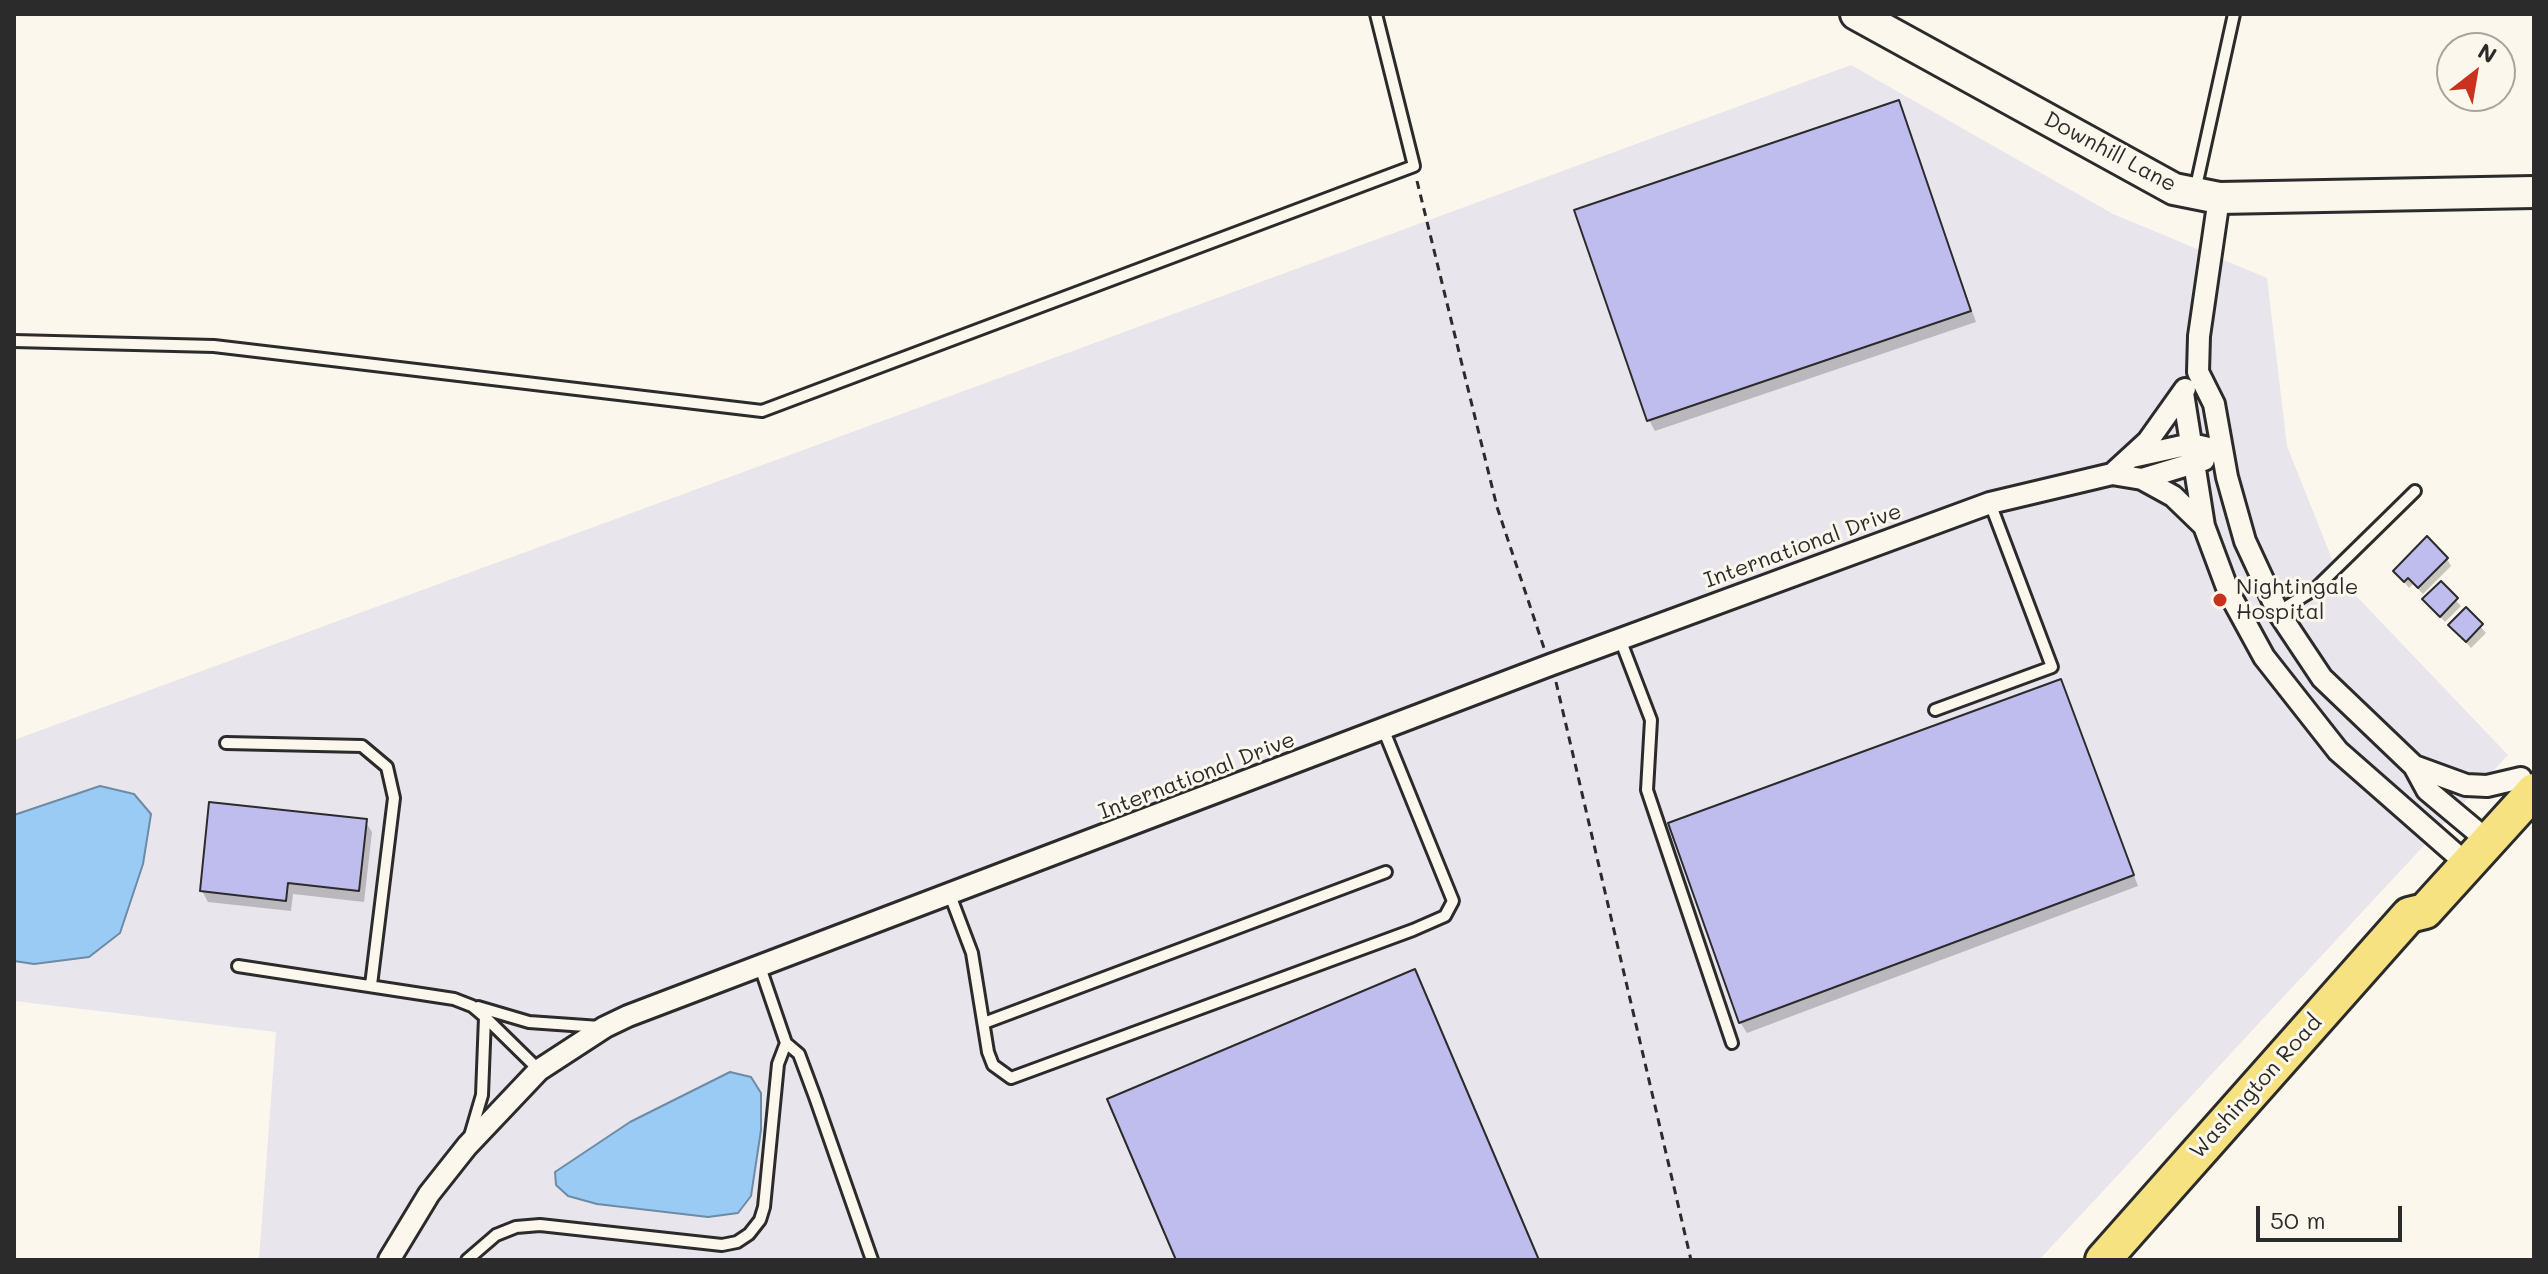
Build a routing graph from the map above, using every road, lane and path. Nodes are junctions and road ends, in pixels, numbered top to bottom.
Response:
1 (1376, 14) edge
2 (1856, 14) edge
3 (2234, 14) edge
4 (1414, 166) junction
5 (2534, 192) edge
6 (2207, 196) junction
7 (14, 341) edge
8 (2198, 372) junction
9 (2183, 393) junction
10 (2191, 444) junction
11 (2222, 451) junction
12 (2132, 457) junction
13 (2194, 466) junction
14 (2112, 474) junction
15 (2142, 479) junction
16 (2415, 491) dead end
17 (1990, 503) junction
18 (2204, 526) junction
19 (2278, 612) junction
20 (1620, 639) junction
21 (1542, 644) dead end
22 (1557, 685) dead end
23 (1935, 710) dead end
24 (1384, 731) junction
25 (226, 743) dead end
26 (2414, 766) junction
27 (2530, 778) edge
28 (2470, 847) junction
29 (1386, 872) dead end
30 (950, 895) junction
31 (759, 964) junction
32 (238, 966) dead end
33 (371, 985) junction
34 (472, 1006) junction
35 (485, 1017) junction
36 (984, 1023) junction
37 (605, 1027) junction
38 (786, 1043) junction
39 (1732, 1043) dead end
40 (539, 1070) junction
41 (467, 1146) junction
42 (389, 1260) edge
43 (467, 1260) edge
44 (872, 1260) edge
45 (1691, 1260) edge
46 (2103, 1260) edge

1 - 4 lane
2 - 6 street, Downhill Lane
3 - 6 lane
4 - 7 lane
4 - 21 path
5 - 6 street, Downhill Lane
6 - 8 street
8 - 9 street, International Drive
8 - 11 street
9 - 10 street, International Drive
9 - 12 street, International Drive
10 - 11 street, International Drive
10 - 12 street, International Drive
10 - 13 street, International Drive
11 - 13 street, International Drive
11 - 19 street
12 - 14 street, International Drive
13 - 15 street, International Drive
13 - 18 street, International Drive
14 - 15 street, International Drive
14 - 17 street, International Drive
15 - 18 street, International Drive
16 - 19 lane
17 - 20 street, International Drive
17 - 23 lane
18 - 28 street, International Drive
19 - 26 street
20 - 24 street, International Drive
20 - 39 lane
22 - 45 path
24 - 30 street, International Drive
24 - 36 lane
25 - 33 lane
26 - 27 street
26 - 28 street
27 - 28 main road, Washington Road
28 - 46 main road, Washington Road
29 - 36 lane
30 - 31 street, International Drive
30 - 36 lane
31 - 37 street, International Drive
31 - 38 lane
32 - 33 lane
33 - 34 lane
34 - 35 lane
34 - 37 lane
35 - 40 lane
35 - 41 lane
37 - 40 street, International Drive
38 - 43 lane
38 - 44 lane
40 - 41 street, International Drive
41 - 42 street, International Drive

